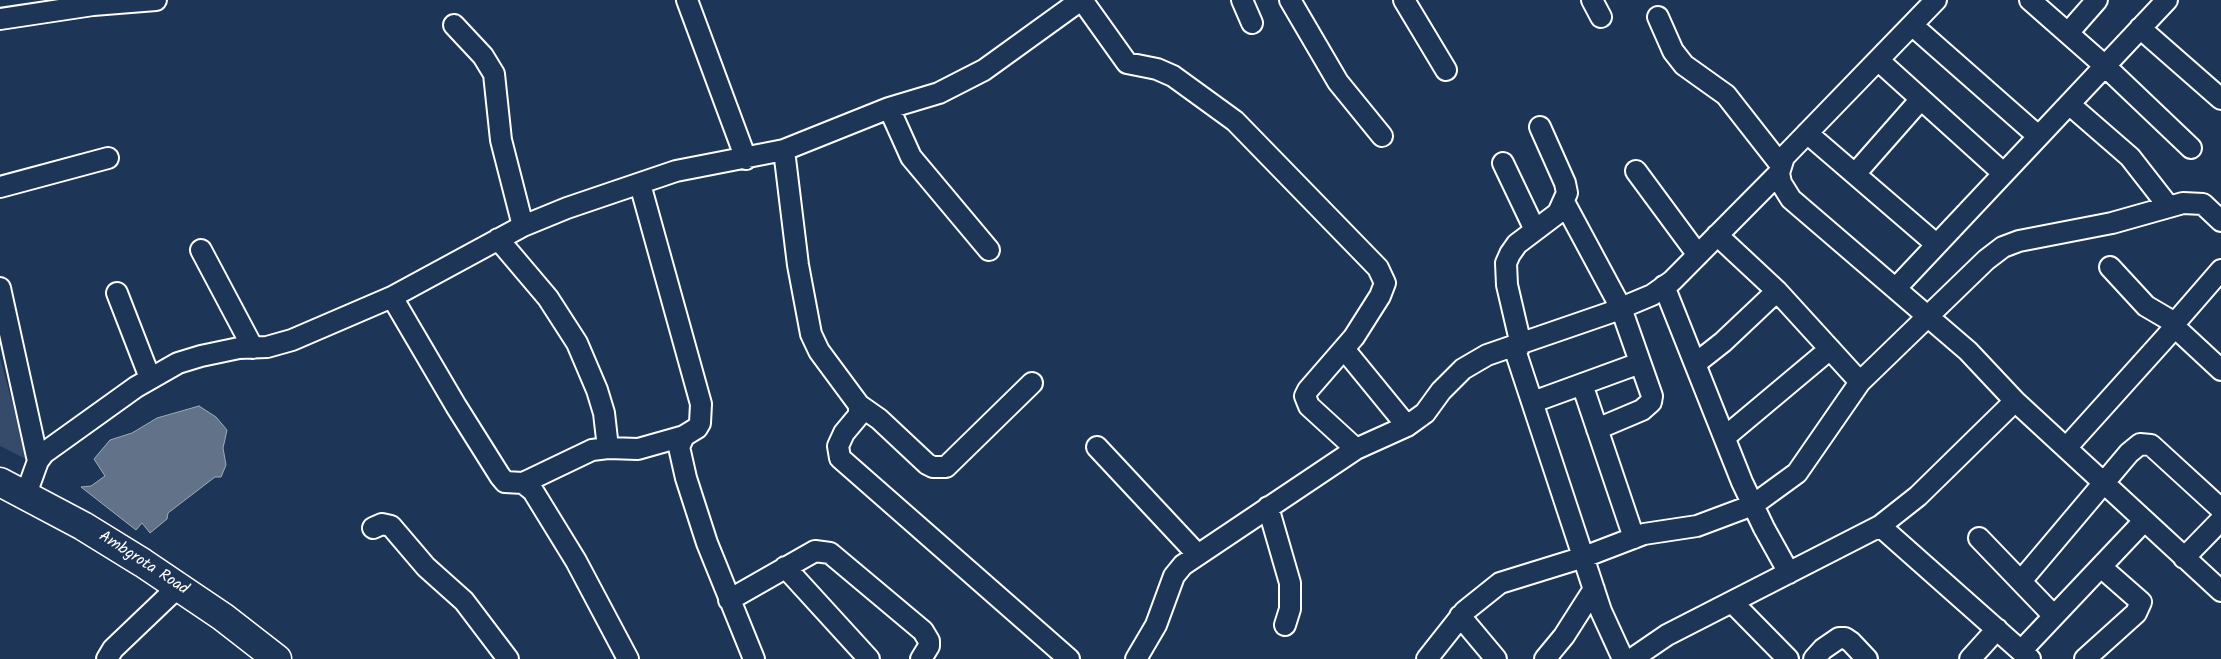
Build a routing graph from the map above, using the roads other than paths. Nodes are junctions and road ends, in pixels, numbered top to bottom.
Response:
1 (156, 0) edge
2 (687, 0) edge
3 (1082, 0) edge
4 (1242, 0) edge
5 (1290, 0) edge
6 (1404, 0) edge
7 (1936, 0) edge
8 (2030, 0) edge
9 (2097, 0) edge
10 (2167, 0) edge
11 (1658, 17) dead end
12 (0, 19) edge
13 (1252, 23) dead end
14 (454, 25) dead end
15 (1912, 25) junction
16 (2140, 28) junction
17 (2068, 33) junction
18 (1878, 60) junction
19 (2105, 66) junction
20 (1446, 70) dead end
21 (1921, 99) junction
22 (2221, 99) edge
23 (2069, 104) junction
24 (889, 108) junction
25 (1540, 127) dead end
26 (1807, 133) junction
27 (1382, 136) dead end
28 (2038, 136) junction
29 (2191, 148) dead end
30 (784, 150) junction
31 (108, 158) dead end
32 (746, 159) junction
33 (1503, 163) dead end
34 (1779, 169) junction
35 (1636, 171) dead end
36 (2003, 173) junction
37 (1855, 174) junction
38 (640, 184) junction
39 (0, 187) edge
40 (1564, 202) junction
41 (2169, 206) junction
42 (2221, 222) edge
43 (523, 226) junction
44 (1535, 230) junction
45 (1717, 235) junction
46 (498, 239) junction
47 (1936, 244) junction
48 (201, 250) dead end
49 (989, 250) dead end
50 (1698, 255) junction
51 (2110, 267) dead end
52 (2221, 270) edge
53 (1664, 286) junction
54 (0, 288) edge
55 (1896, 288) junction
56 (1777, 291) junction
57 (117, 293) dead end
58 (392, 297) junction
59 (1620, 308) junction
60 (1930, 317) junction
61 (2175, 325) junction
62 (1518, 346) junction
63 (253, 348) junction
64 (1344, 349) junction
65 (1830, 349) junction
66 (1640, 363) junction
67 (1695, 364) junction
68 (2221, 370) edge
69 (150, 378) junction
70 (1860, 382) junction
71 (1032, 383) dead end
72 (1582, 384) junction
73 (2016, 401) junction
74 (1533, 402) junction
75 (859, 405) junction
76 (1407, 426) junction
77 (1597, 429) junction
78 (684, 436) junction
79 (1725, 437) junction
80 (1097, 447) dead end
81 (608, 448) junction
82 (2066, 448) junction
83 (1356, 449) junction
84 (38, 461) junction
85 (0, 482) edge
86 (523, 483) junction
87 (2104, 484) junction
88 (26, 494) junction
89 (1753, 505) junction
90 (1268, 507) junction
91 (2221, 509) edge
92 (2221, 520) edge
93 (2144, 521) junction
94 (1880, 526) junction
95 (373, 528) dead end
96 (1634, 538) junction
97 (1979, 538) dead end
98 (1198, 555) junction
99 (1584, 557) junction
100 (2184, 558) junction
101 (2101, 566) junction
102 (786, 567) junction
103 (1790, 573) junction
104 (2021, 581) junction
105 (178, 586) junction
106 (1594, 589) junction
107 (2221, 591) edge
108 (729, 600) junction
109 (1732, 602) junction
110 (1460, 616) junction
111 (2054, 616) junction
112 (1285, 625) dead end
113 (1997, 630) junction
114 (2025, 655) edge
115 (107, 659) edge
116 (277, 659) edge
117 (508, 659) edge
118 (628, 659) edge
119 (754, 659) edge
120 (869, 659) edge
121 (921, 659) edge
122 (1069, 659) edge
123 (1136, 659) edge
124 (1427, 659) edge
125 (1496, 659) edge
126 (1545, 659) edge
127 (1623, 659) edge
128 (1632, 659) edge
129 (1788, 659) edge
130 (1814, 659) edge
131 (1867, 659) edge
132 (1970, 659) edge
133 (2085, 659) edge

1 - 12 street
2 - 32 street
3 - 24 street
3 - 64 street
4 - 13 street
5 - 27 street
6 - 20 street
7 - 15 street
8 - 17 street
9 - 17 street
10 - 16 street
11 - 34 street
14 - 43 street
15 - 18 street
15 - 28 street
16 - 19 street
16 - 22 street
17 - 19 street
18 - 21 street
18 - 26 street
19 - 23 street
19 - 29 street
21 - 36 street
21 - 37 street
23 - 28 street
23 - 41 street
24 - 30 street
24 - 49 street
25 - 40 street
26 - 34 street
26 - 37 street
28 - 36 street
30 - 32 street
30 - 75 street
31 - 39 street
32 - 38 street
33 - 44 street
34 - 45 street
34 - 55 street
35 - 50 street
36 - 47 street
37 - 47 street
38 - 43 street
38 - 78 street
40 - 44 street
40 - 59 street
41 - 42 street
41 - 60 street
43 - 46 street
44 - 62 street
45 - 50 street
45 - 56 street
46 - 58 street
46 - 81 street
47 - 55 street
48 - 63 street
50 - 53 street
51 - 61 street
52 - 61 street
53 - 59 street
53 - 67 street
54 - 84 street
55 - 60 street
56 - 65 street
56 - 67 street
57 - 69 street
58 - 63 street
58 - 86 street
59 - 62 street
59 - 66 street
60 - 70 street
60 - 73 street
61 - 68 street
61 - 82 street
62 - 74 street
62 - 76 street
63 - 69 street
64 - 76 street
64 - 83 street
65 - 70 street
65 - 79 street
66 - 72 street
66 - 77 street
67 - 79 street
69 - 84 street
70 - 89 street
71 - 75 street
72 - 74 street
72 - 77 street
73 - 82 street
73 - 94 street
74 - 99 street
75 - 122 street
76 - 83 street
77 - 96 street
78 - 81 street
78 - 108 street
79 - 89 street
80 - 98 street
81 - 86 street
82 - 87 street
83 - 90 street
84 - 88 street
85 - 88 main road, Ambgrota Road
86 - 118 street
87 - 91 street
87 - 93 street
87 - 104 street
88 - 105 main road, Ambgrota Road
89 - 96 street
89 - 103 street
90 - 98 street
90 - 112 street
92 - 100 street
93 - 100 street
93 - 101 street
94 - 103 street
94 - 113 street
95 - 117 street
96 - 99 street
97 - 104 street
98 - 123 street
99 - 106 street
99 - 110 street
100 - 107 street
101 - 111 street
101 - 133 street
102 - 108 street
102 - 120 street
102 - 121 street
103 - 109 street
104 - 111 street
105 - 115 street
105 - 116 main road, Ambgrota Road
106 - 126 street
106 - 127 street
108 - 119 street
109 - 128 street
109 - 129 street
110 - 124 street
110 - 125 street
111 - 114 street
113 - 114 street
113 - 132 street
130 - 131 street

